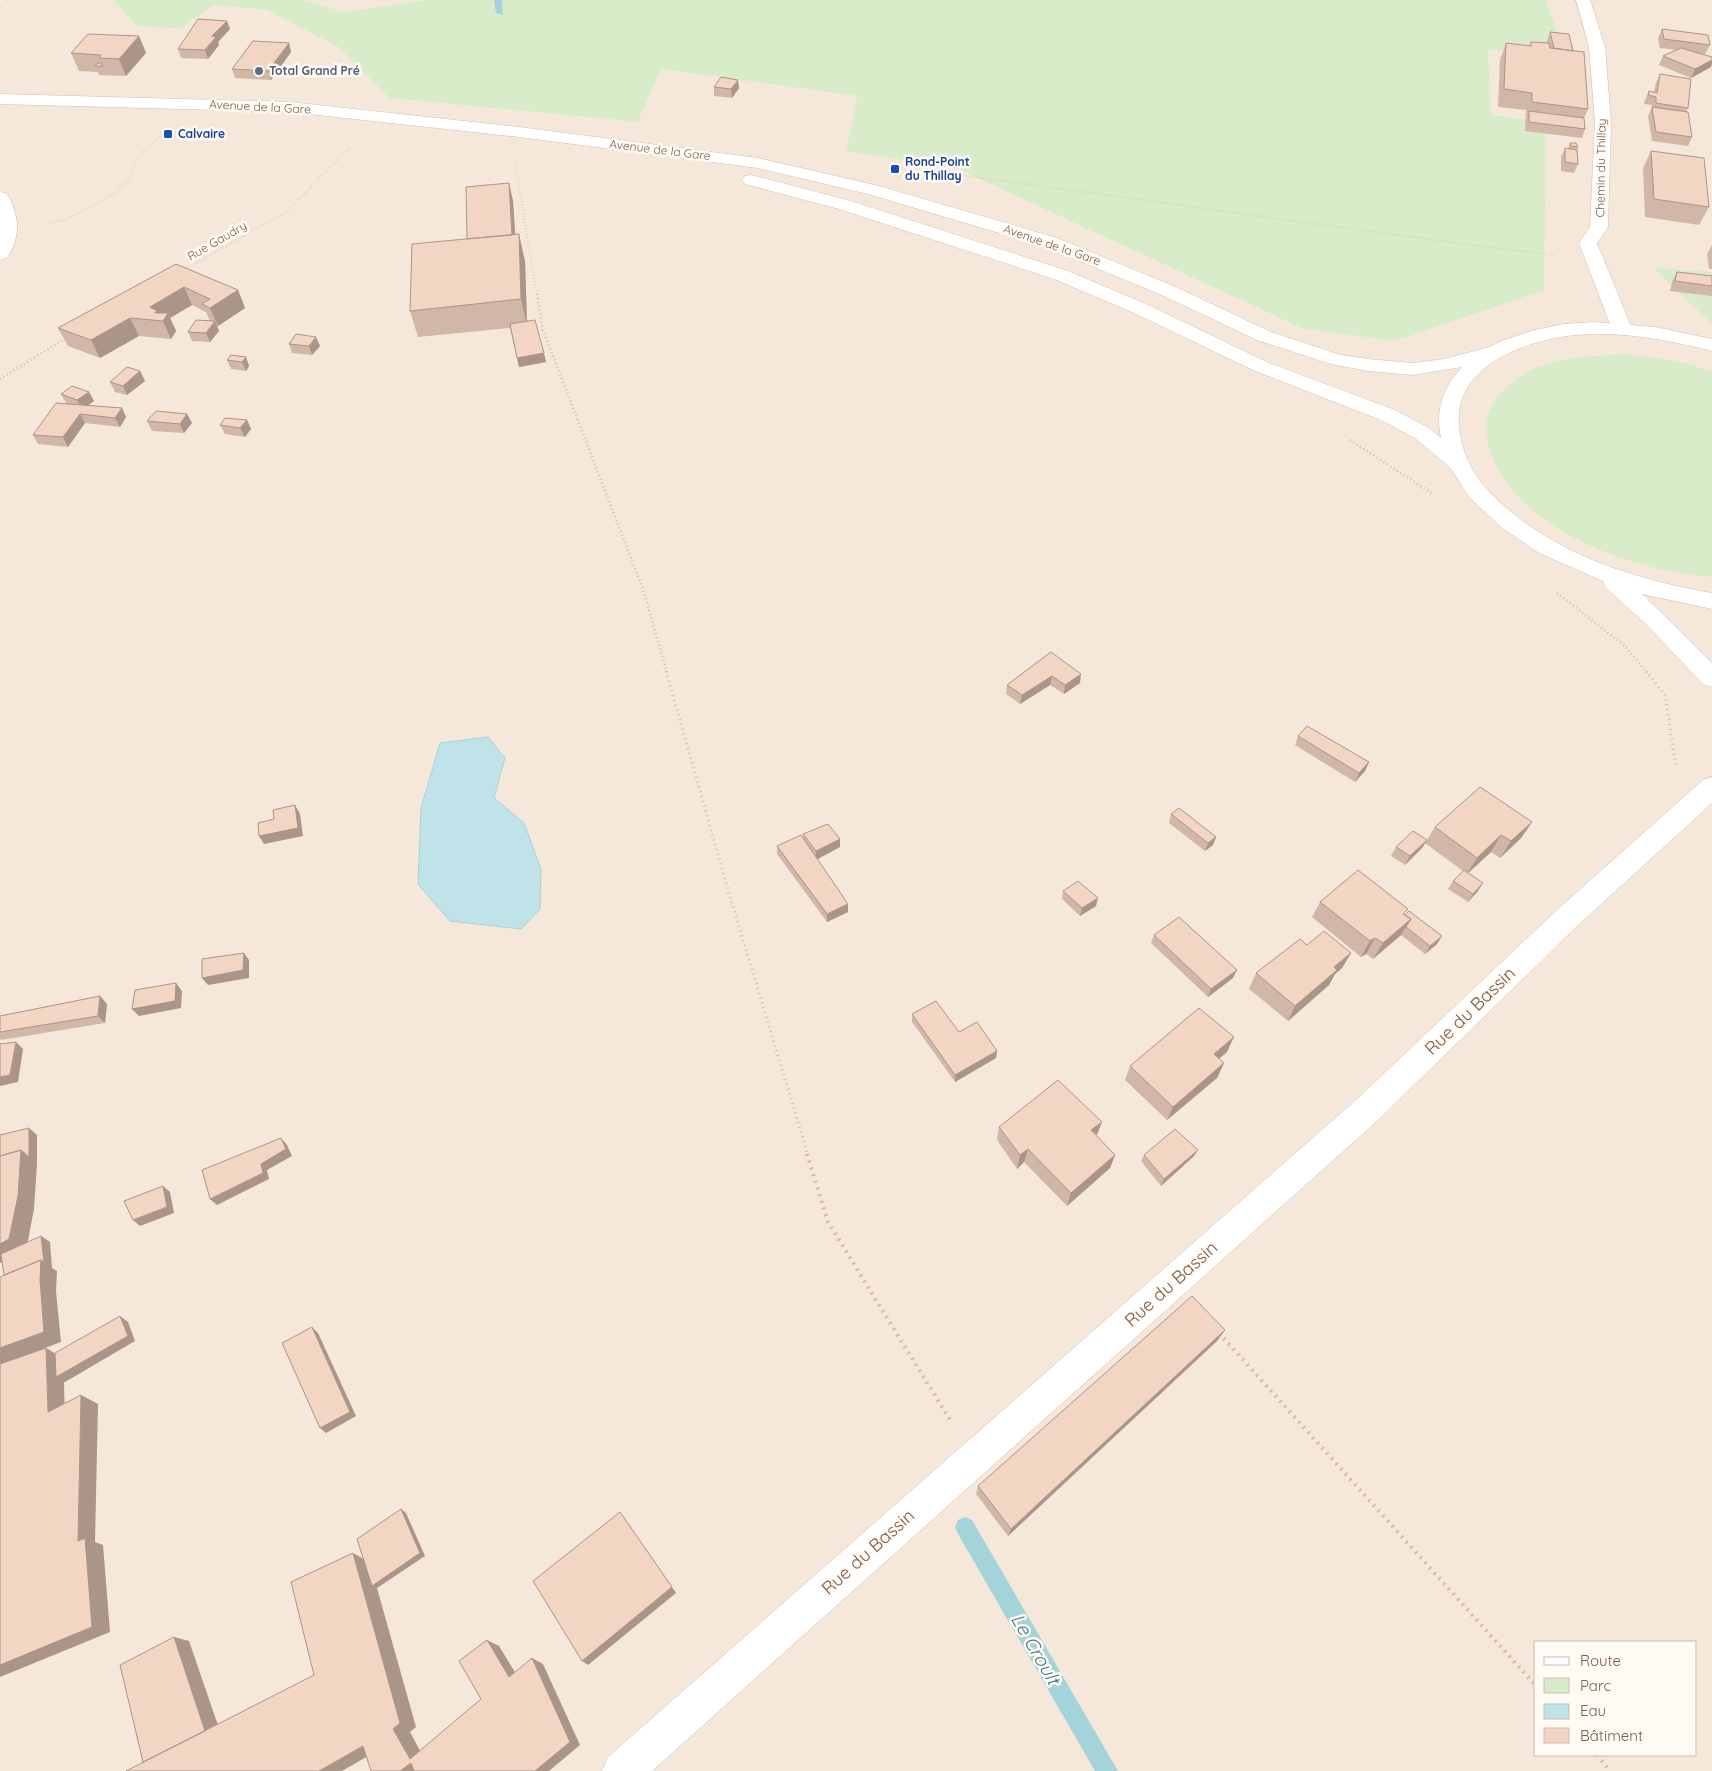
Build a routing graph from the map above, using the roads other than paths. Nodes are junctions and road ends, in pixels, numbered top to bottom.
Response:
1 (1583, 0) edge
2 (0, 99) edge
3 (518, 132) junction
4 (601, 143) junction
5 (0, 197) edge
6 (5, 244) edge
7 (1622, 328) junction
8 (1712, 345) edge
9 (1491, 353) junction
10 (1458, 463) junction
11 (1607, 576) junction
12 (1712, 601) edge
13 (1712, 678) edge
14 (1712, 787) edge
15 (622, 1771) edge

1 - 7 main road, Chemin du Thillay
2 - 3 main road, Avenue de la Gare
2 - 3 main road, Avenue de la Gare
3 - 4 main road, Avenue de la Gare
4 - 9 main road, Avenue de la Gare
4 - 10 main road, Avenue de la Gare
5 - 6 main road
7 - 8 main road
7 - 9 main road
9 - 10 main road
10 - 11 main road
11 - 12 main road
11 - 13 main road
14 - 15 main road, Rue du Bassin

